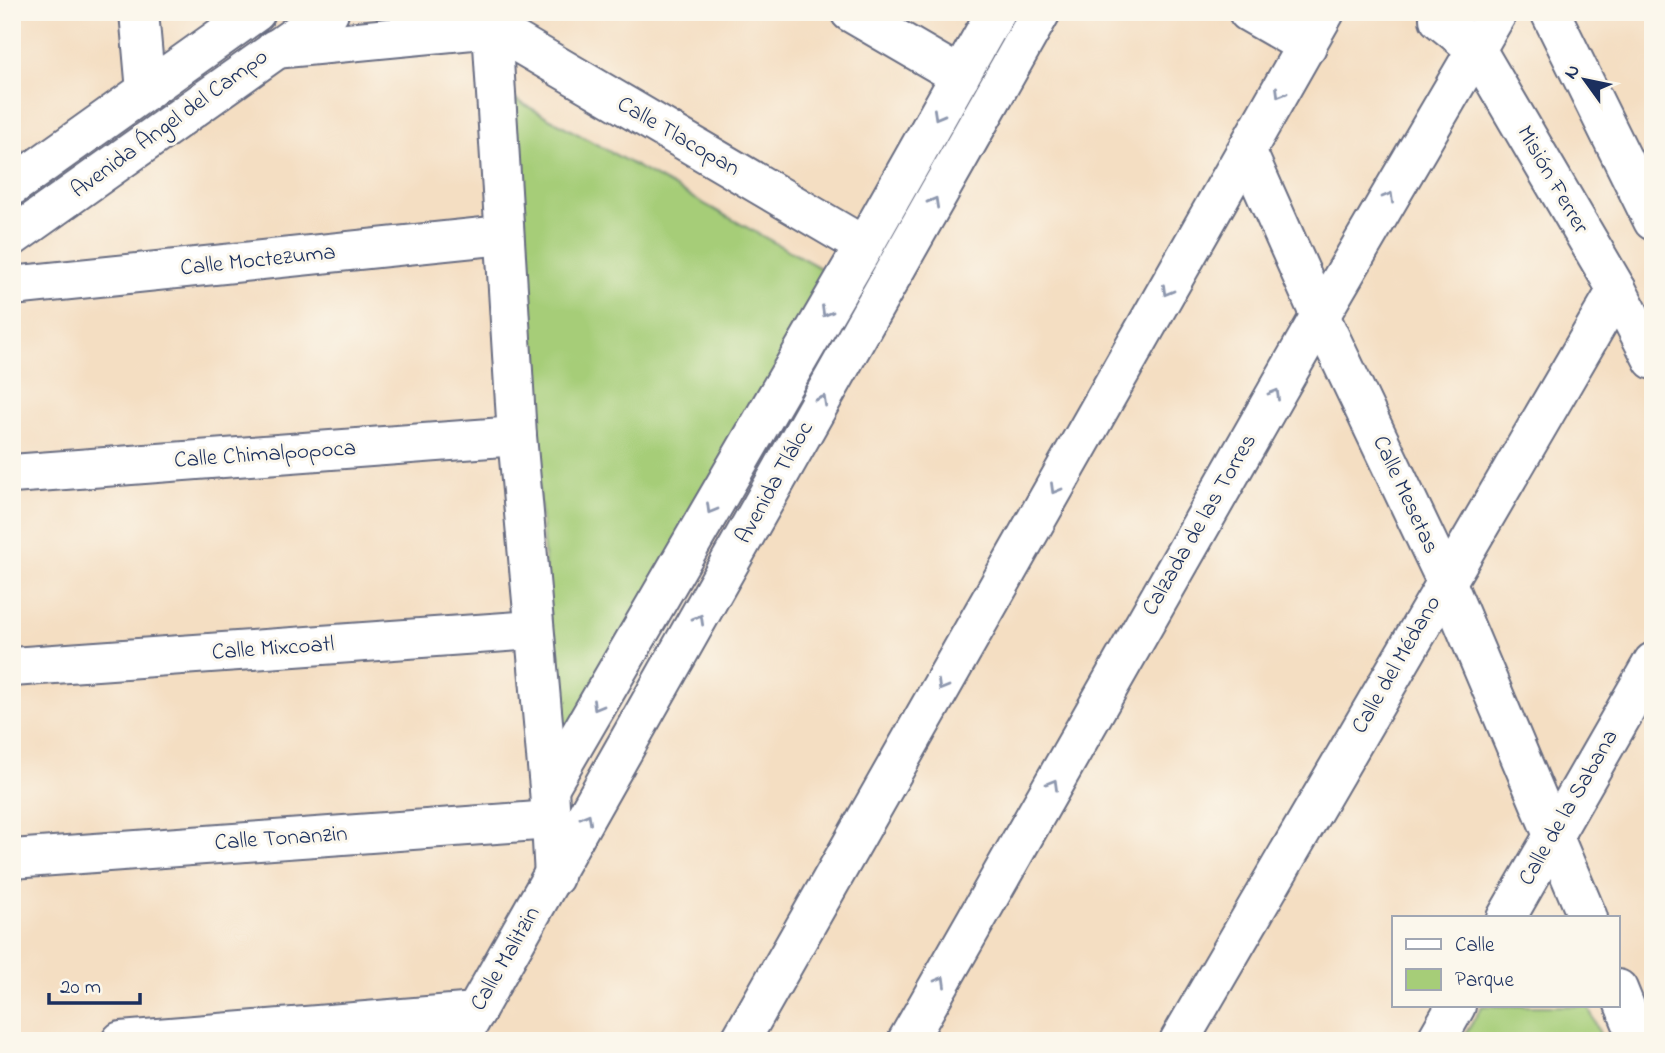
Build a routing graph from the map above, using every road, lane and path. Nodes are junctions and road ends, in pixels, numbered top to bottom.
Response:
1 (139, 12) edge
2 (256, 12) edge
3 (329, 12) edge
4 (850, 12) edge
5 (996, 12) edge
6 (1041, 12) edge
7 (1248, 12) edge
8 (1325, 12) edge
9 (1497, 12) edge
10 (1550, 12) edge
11 (1435, 15) edge
12 (492, 20) edge
13 (1307, 46) junction
14 (1476, 48) junction
15 (275, 49) junction
16 (960, 76) junction
17 (146, 91) junction
18 (1247, 152) junction
19 (12, 186) edge
20 (1653, 221) edge
21 (503, 235) junction
22 (12, 237) edge
23 (864, 246) junction
24 (12, 286) edge
25 (1617, 290) junction
26 (1320, 316) junction
27 (1653, 360) edge
28 (517, 436) junction
29 (12, 474) edge
30 (1446, 581) junction
31 (534, 631) junction
32 (1653, 662) edge
33 (12, 667) edge
34 (550, 804) junction
35 (1553, 835) junction
36 (12, 859) edge
37 (554, 877) junction
38 (1507, 916) edge
39 (1587, 916) edge
40 (1620, 994) edge
41 (1455, 1007) edge
42 (467, 1026) edge
43 (121, 1041) edge
44 (740, 1041) edge
45 (907, 1041) edge
46 (1179, 1041) edge
47 (1436, 1041) edge
48 (1639, 1041) edge

1 - 17 street
2 - 17 street, Avenida Ángel del Campo
3 - 15 street, Avenida Ángel del Campo
4 - 16 street
5 - 16 street, Avenida Tláloc
37 -> 6 street, Avenida Tláloc
7 - 13 street
8 - 13 street
9 - 14 street, Calzada de las Torres
10 - 20 street
11 - 14 street, Misión Ferrer
12 - 15 street
12 - 21 street
12 - 23 street, Calle Tlacopan
13 -> 18 street
14 - 25 street, Misión Ferrer
26 -> 14 street, Calzada de las Torres
15 - 22 street, Avenida Ángel del Campo
16 -> 23 street, Avenida Tláloc
17 - 19 street, Avenida Ángel del Campo
18 - 26 street, Calle Mesetas
18 -> 44 street
21 - 24 street, Calle Moctezuma
21 - 28 street
23 -> 34 street, Avenida Tláloc
25 - 27 street, Misión Ferrer
25 - 30 street, Calle del Médano
26 - 30 street, Calle Mesetas
45 -> 26 street, Calzada de las Torres
28 - 29 street, Calle Chimalpopoca
28 - 31 street
30 - 35 street, Calle Mesetas
30 - 46 street, Calle del Médano
31 - 33 street, Calle Mixcoatl
31 - 34 street
32 - 35 street, Calle de la Sabana
34 - 36 street, Calle Tonanzin
34 - 37 street
35 - 38 street, Calle de la Sabana
35 - 39 street, Calle Mesetas
37 - 42 street, Calle Malitzin
40 - 48 street
41 - 47 street
42 - 43 street

